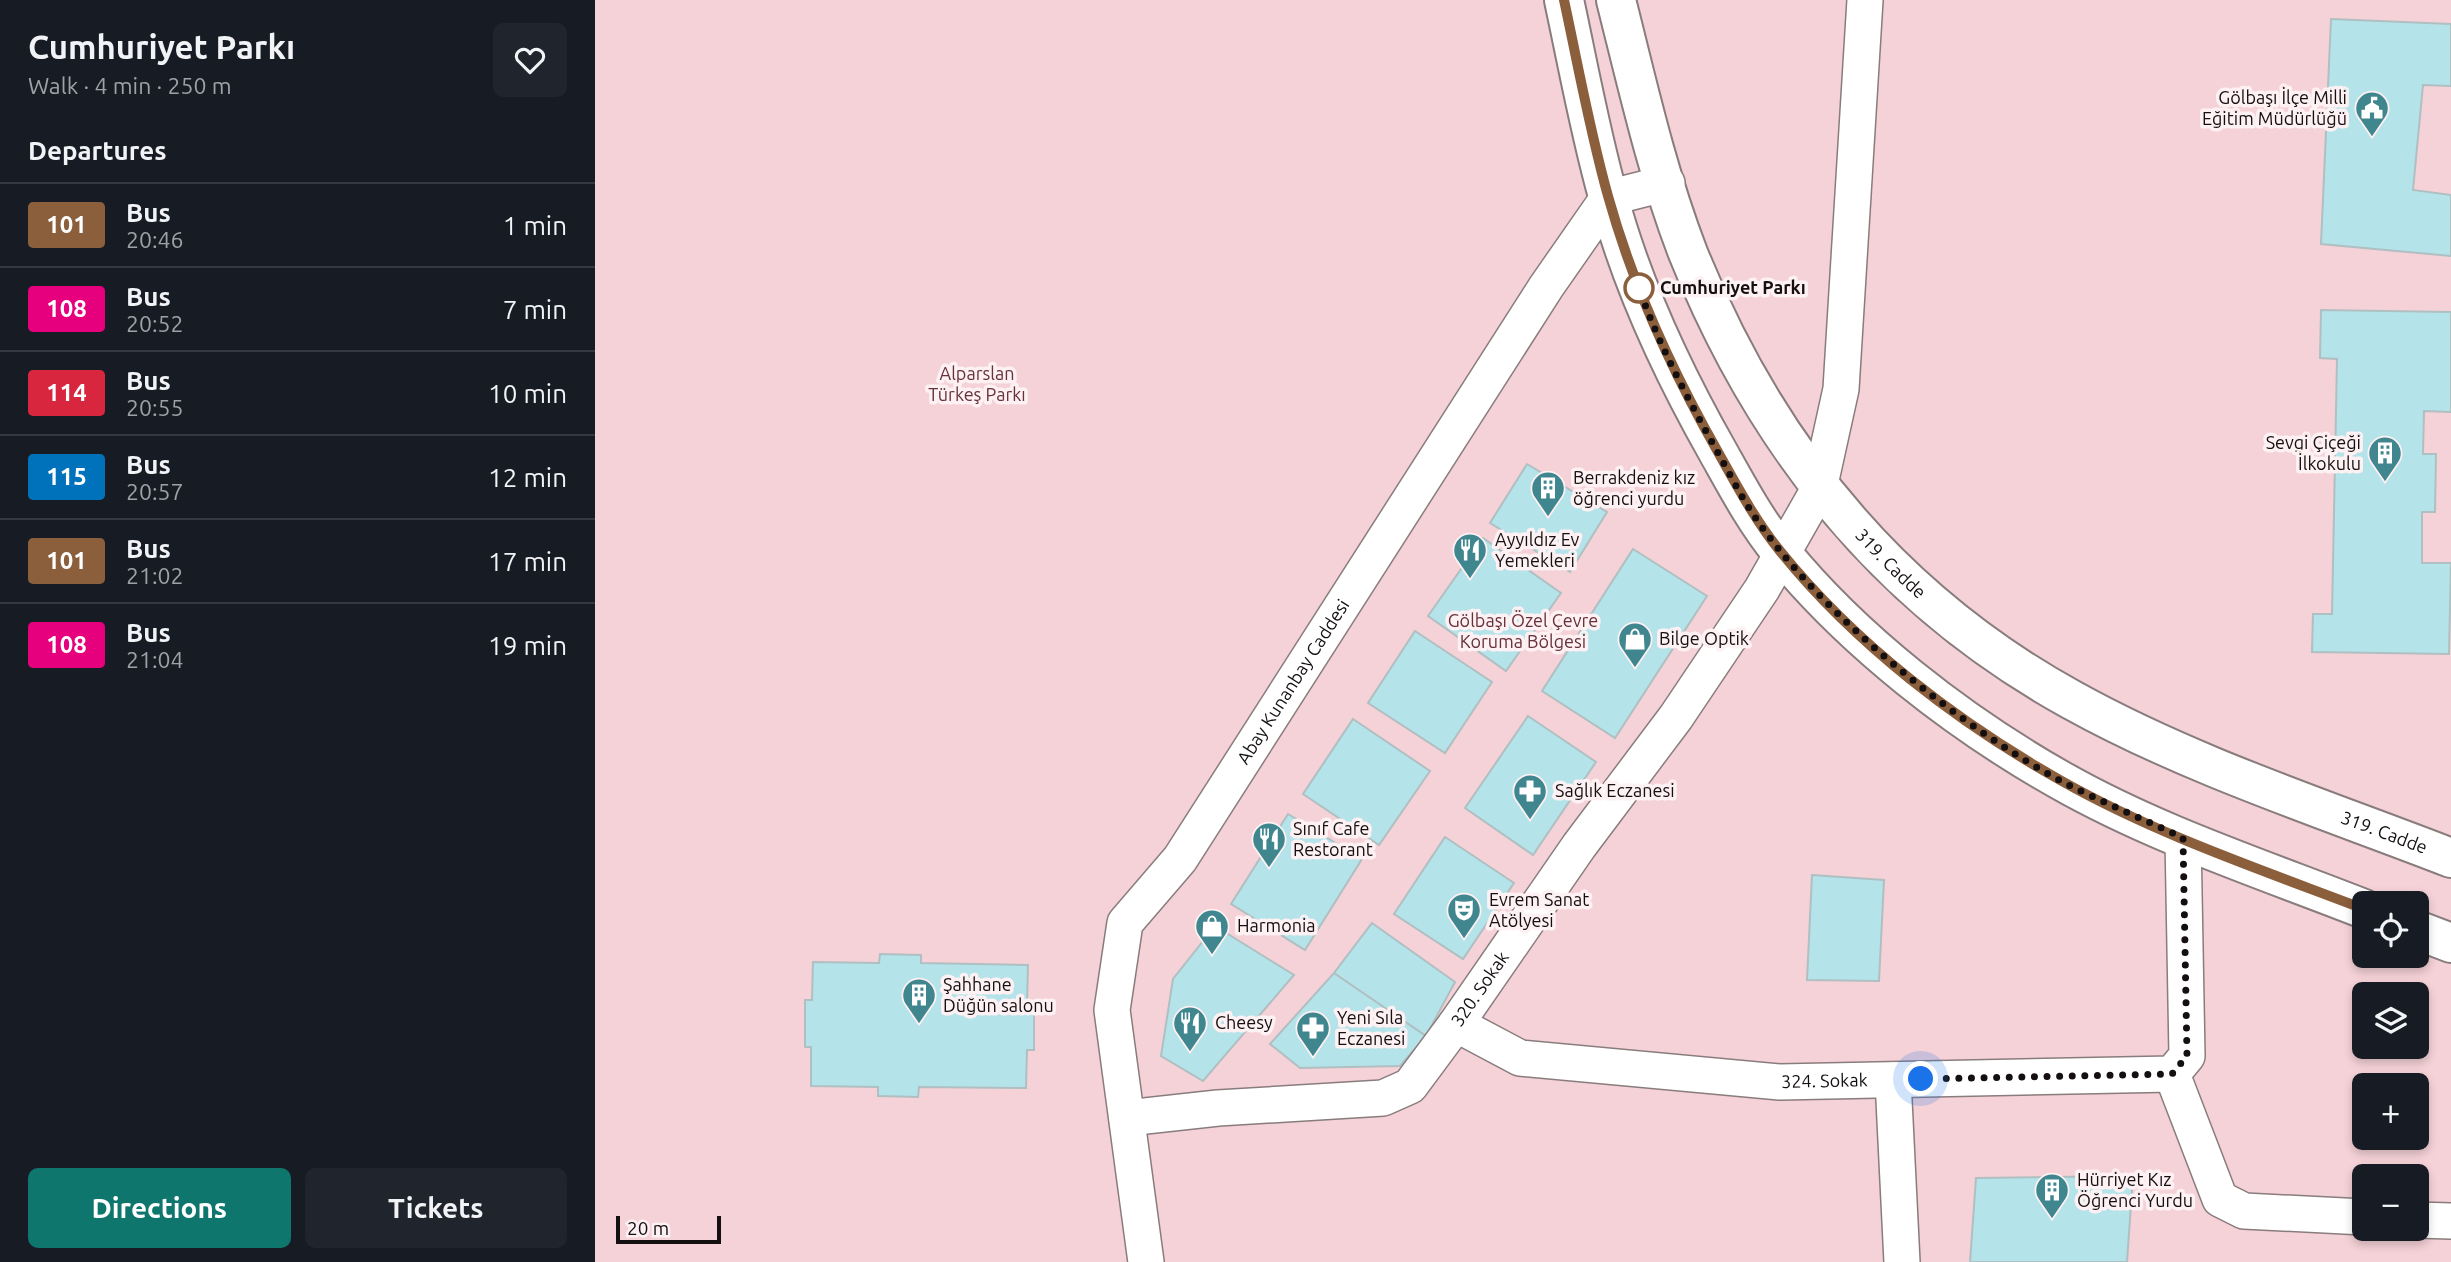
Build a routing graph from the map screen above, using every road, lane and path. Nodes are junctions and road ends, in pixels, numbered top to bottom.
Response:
1 (1564, 0) edge
2 (1616, 0) edge
3 (1865, 0) edge
4 (1667, 183) junction
5 (1608, 198) junction
6 (1819, 489) junction
7 (1782, 553) junction
8 (2183, 838) junction
9 (2451, 858) edge
10 (2352, 904) edge
11 (2429, 935) edge
12 (2451, 943) edge
13 (1456, 1024) junction
14 (2172, 1074) junction
15 (1893, 1080) junction
16 (1127, 1118) junction
17 (2352, 1216) edge
18 (2429, 1221) edge
19 (2451, 1222) edge
20 (1146, 1262) edge
21 (1902, 1262) edge

1 - 5 street
2 - 4 street, 319. Cadde
3 - 6 street, 320. Sokak
4 - 5 street
4 - 6 street, 319. Cadde
5 - 7 street
5 - 16 street, Abay Kunanbay Caddesi
6 - 7 street, 320. Sokak
6 - 9 street, 319. Cadde
7 - 8 street
7 - 13 street, 320. Sokak
8 - 10 street
8 - 14 street
11 - 12 street
13 - 15 street, 324. Sokak
13 - 16 street, 320. Sokak
14 - 15 street, 324. Sokak
14 - 17 street
15 - 21 street
16 - 20 street, Abay Kunanbay Caddesi
18 - 19 street

